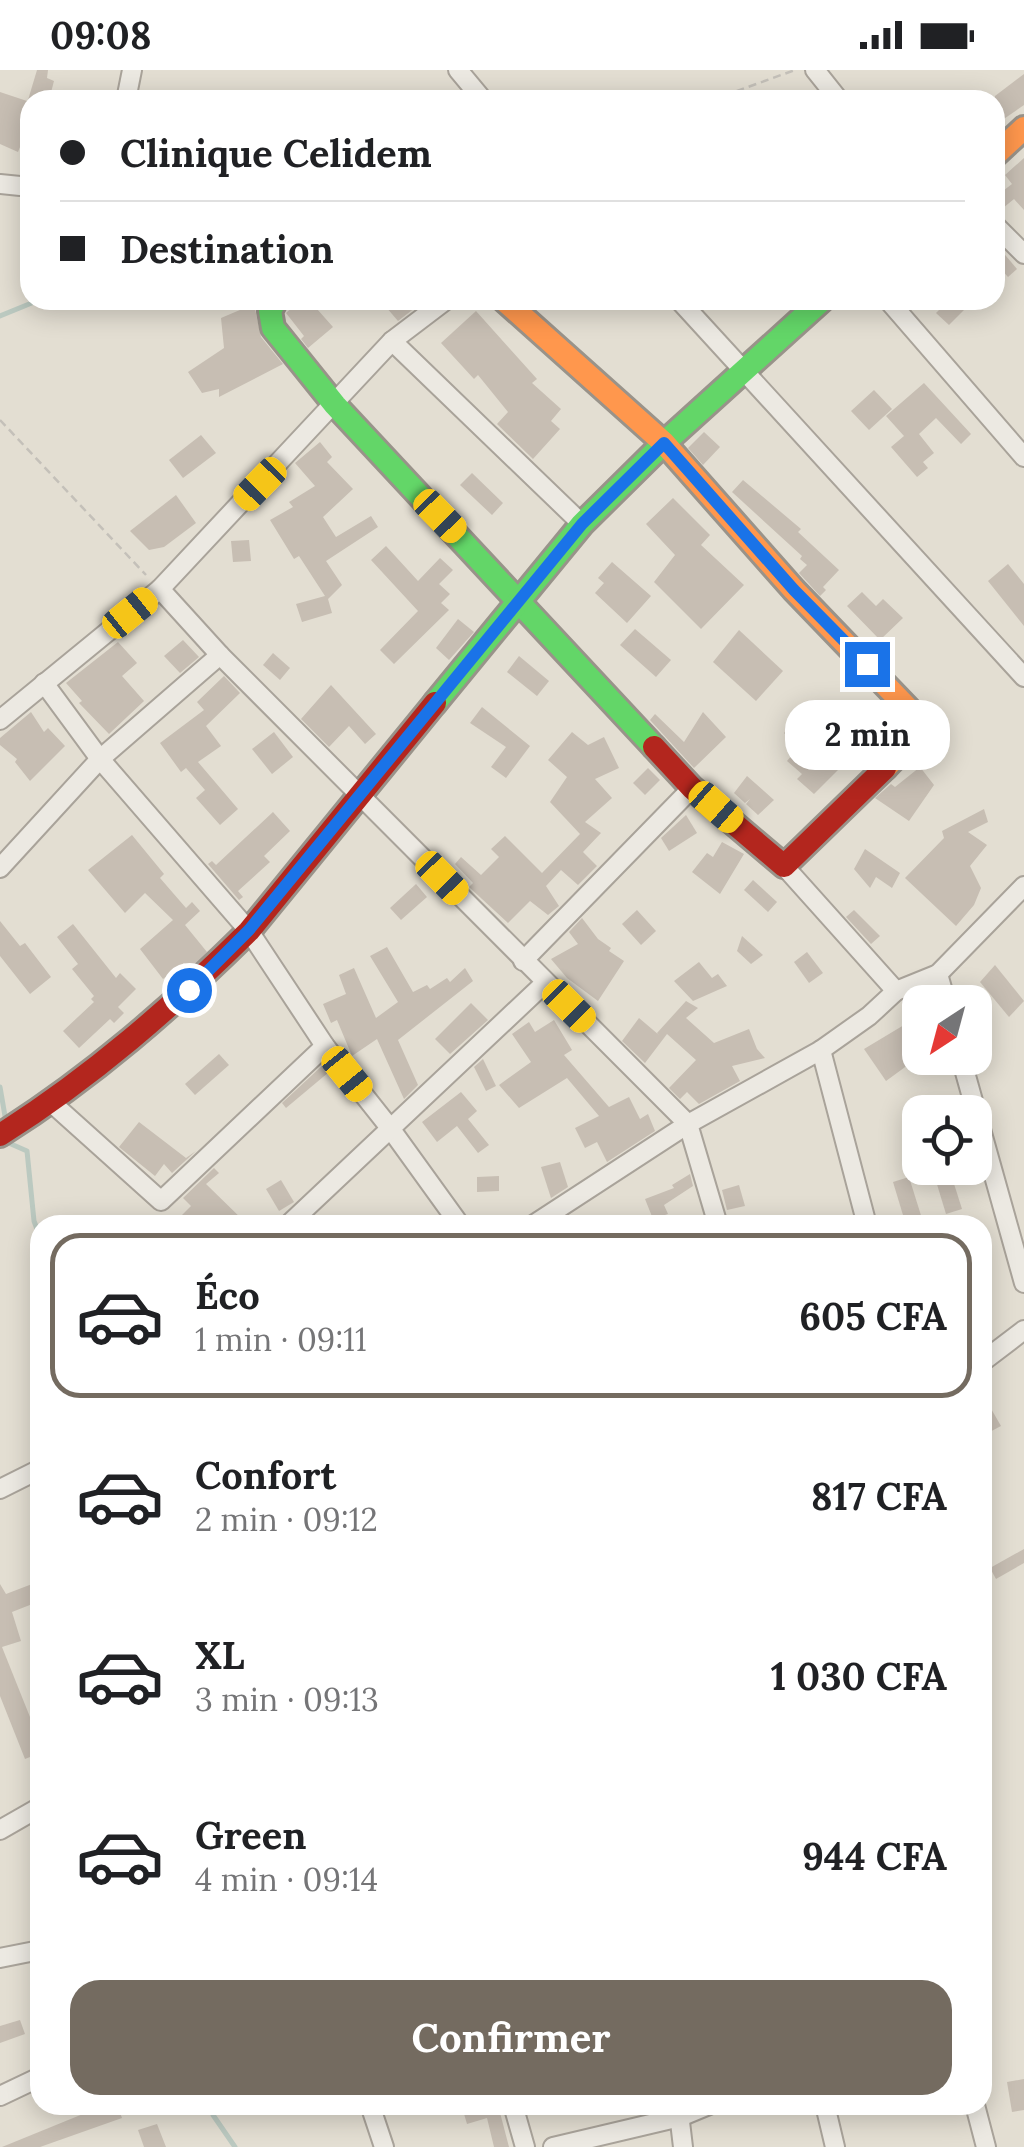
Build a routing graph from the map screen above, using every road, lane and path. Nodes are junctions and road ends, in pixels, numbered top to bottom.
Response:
1 (458, 70) edge
2 (795, 70) edge
3 (815, 70) edge
4 (475, 90) edge
5 (740, 90) edge
6 (831, 90) edge
7 (1024, 128) edge
8 (1005, 146) edge
9 (1005, 235) edge
10 (1024, 254) edge
11 (271, 310) edge
12 (432, 310) edge
13 (515, 310) edge
14 (688, 310) edge
15 (811, 310) edge
16 (897, 310) edge
17 (392, 340) junction
18 (742, 371) junction
19 (335, 405) junction
20 (0, 420) edge
21 (664, 443) junction
22 (1024, 457) edge
23 (582, 524) junction
24 (160, 589) junction
25 (520, 598) junction
26 (220, 655) junction
27 (1024, 676) edge
28 (44, 683) junction
29 (0, 720) edge
30 (100, 759) junction
31 (692, 788) junction
32 (361, 794) junction
33 (784, 866) junction
34 (0, 868) edge
35 (1024, 886) edge
36 (249, 930) junction
37 (523, 961) junction
38 (938, 974) junction
39 (545, 983) junction
40 (941, 985) edge
41 (896, 991) junction
42 (325, 1046) junction
43 (821, 1050) junction
44 (966, 1075) edge
45 (43, 1109) junction
46 (688, 1124) junction
47 (390, 1128) junction
48 (0, 1135) edge
49 (299, 1215) edge
50 (453, 1215) edge
51 (548, 1215) edge
52 (715, 1215) edge
53 (864, 1215) edge
54 (1024, 1283) edge
55 (1024, 1330) edge
56 (992, 1354) edge
57 (30, 1473) edge
58 (0, 1489) edge
59 (30, 1813) edge
60 (0, 1830) edge
61 (30, 1952) edge
62 (0, 1958) edge
63 (30, 2082) edge
64 (0, 2096) edge
65 (373, 2115) edge
66 (516, 2115) edge
67 (665, 2115) edge
68 (679, 2115) edge
69 (828, 2115) edge
70 (978, 2115) edge
71 (384, 2147) edge
72 (524, 2147) edge
73 (553, 2147) edge
74 (683, 2147) edge
75 (835, 2147) edge
76 (986, 2147) edge

1 - 4 street
2 - 5 path
3 - 6 street
7 - 8 street
9 - 10 street
11 - 19 street
12 - 17 street
13 - 21 street
14 - 18 street
15 - 18 street
16 - 22 street
17 - 19 street
17 - 23 street
18 - 21 street
18 - 27 street
19 - 24 street
19 - 25 street
20 - 24 path
21 - 23 street
21 - 33 street
23 - 25 street
24 - 26 street
24 - 28 street
25 - 31 street
25 - 32 street
26 - 30 street
26 - 32 street
28 - 29 street
28 - 30 street
30 - 34 street
30 - 36 street
31 - 33 street
31 - 37 street
32 - 36 street
32 - 37 street
33 - 41 street
35 - 38 street
36 - 42 street
36 - 45 street
37 - 39 street
38 - 40 street
38 - 41 street
39 - 46 street
39 - 47 street
41 - 43 street
42 - 45 street
42 - 47 street
43 - 46 street
43 - 53 street
44 - 54 street
45 - 48 street
46 - 51 street
46 - 52 street
47 - 49 street
47 - 50 street
55 - 56 street
57 - 58 street
59 - 60 street
61 - 62 street
63 - 64 street
65 - 71 street
66 - 72 street
67 - 73 street
68 - 74 street
69 - 75 street
70 - 76 street

